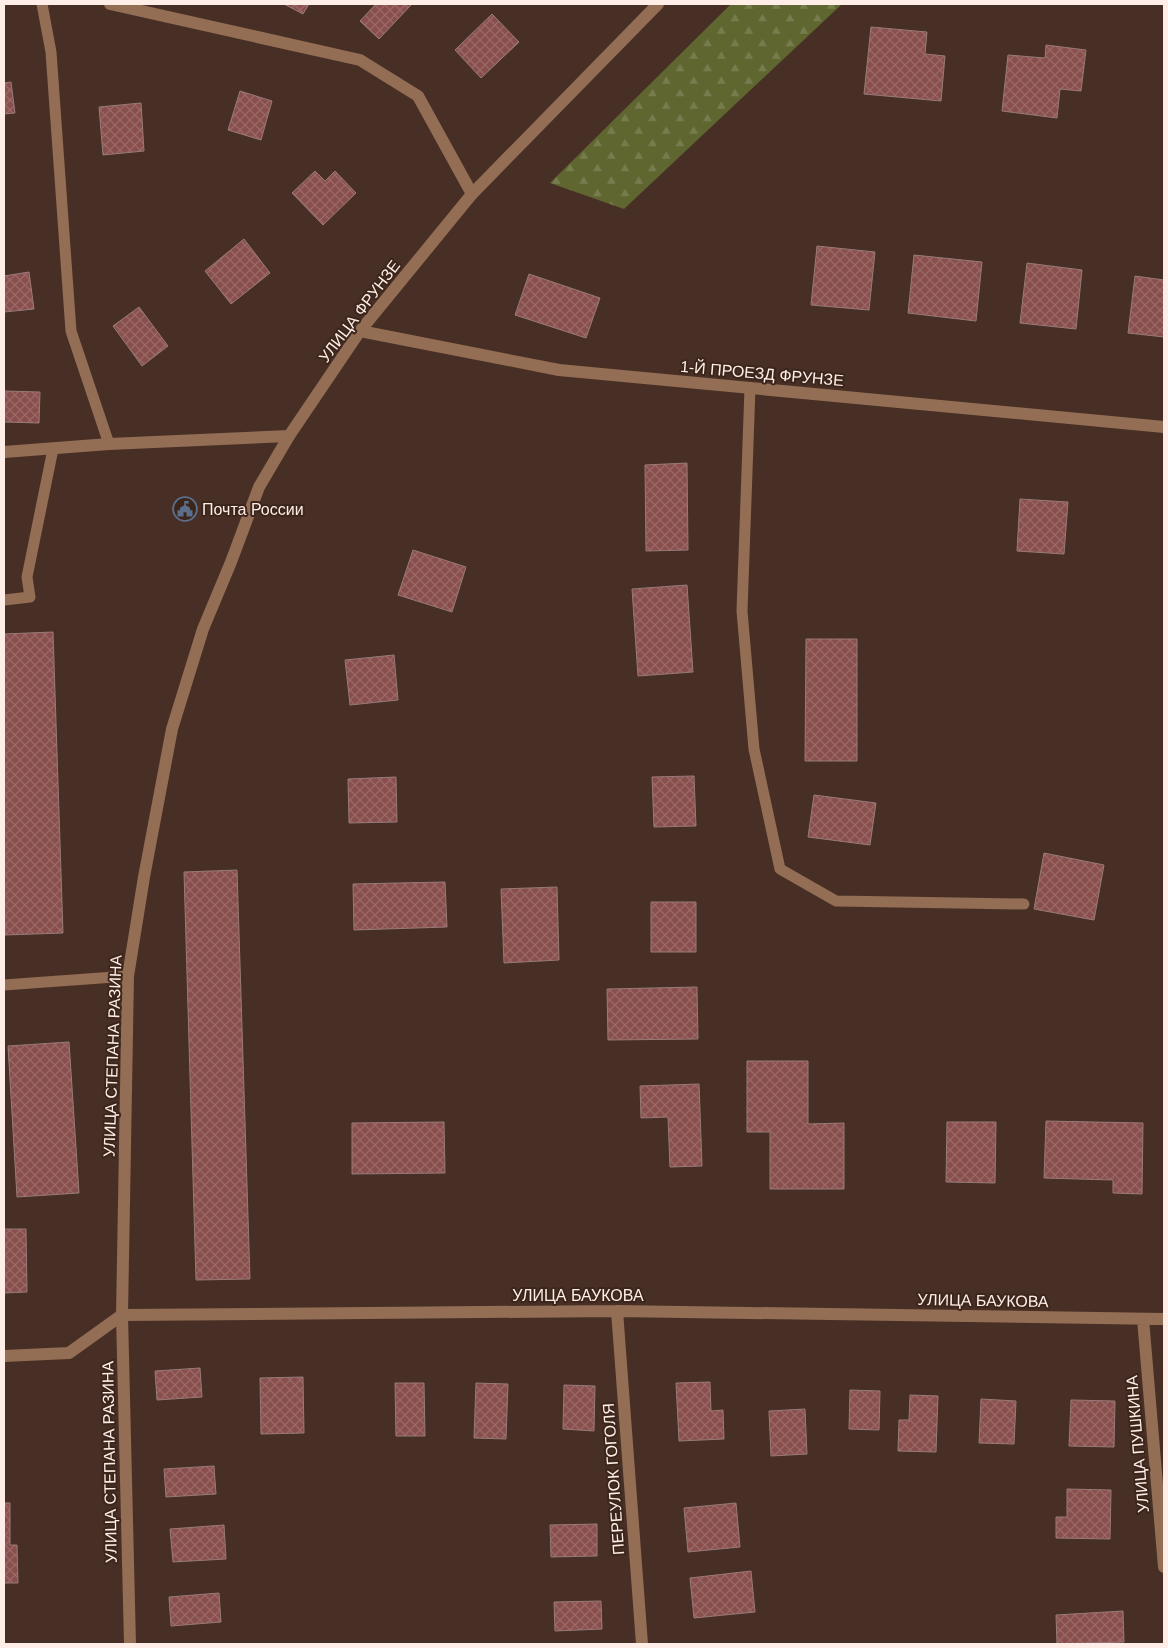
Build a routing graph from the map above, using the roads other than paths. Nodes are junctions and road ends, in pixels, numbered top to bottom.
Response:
1 (42, 4) edge
2 (110, 4) edge
3 (658, 4) edge
4 (472, 194) junction
5 (360, 331) junction
6 (750, 388) junction
7 (1164, 426) edge
8 (289, 436) junction
9 (109, 444) junction
10 (53, 449) junction
11 (4, 452) edge
12 (4, 600) edge
13 (1024, 904) dead end
14 (128, 976) junction
15 (4, 986) edge
16 (617, 1311) junction
17 (122, 1314) junction
18 (1143, 1319) junction
19 (1164, 1319) edge
20 (4, 1356) edge
21 (1164, 1567) edge
22 (130, 1644) edge
23 (642, 1644) edge

1 - 9 lane
2 - 4 street
3 - 4 street, УЛИЦА ФРУНЗЕ
4 - 5 street, УЛИЦА ФРУНЗЕ
5 - 6 street, 1-Й ПРОЕЗД ФРУНЗЕ
5 - 8 street, УЛИЦА ФРУНЗЕ
6 - 7 street, 1-Й ПРОЕЗД ФРУНЗЕ
6 - 13 lane
8 - 9 street
8 - 14 street, УЛИЦА СТЕПАНА РАЗИНА
9 - 10 street
10 - 11 street
10 - 12 lane
14 - 15 lane
14 - 17 street, УЛИЦА СТЕПАНА РАЗИНА
16 - 17 street, УЛИЦА БАУКОВА
16 - 18 street, УЛИЦА БАУКОВА
16 - 23 street, ПЕРЕУЛОК ГОГОЛЯ
17 - 20 street
17 - 22 street, УЛИЦА СТЕПАНА РАЗИНА
18 - 19 street, УЛИЦА БАУКОВА
18 - 21 street, УЛИЦА ПУШКИНА

